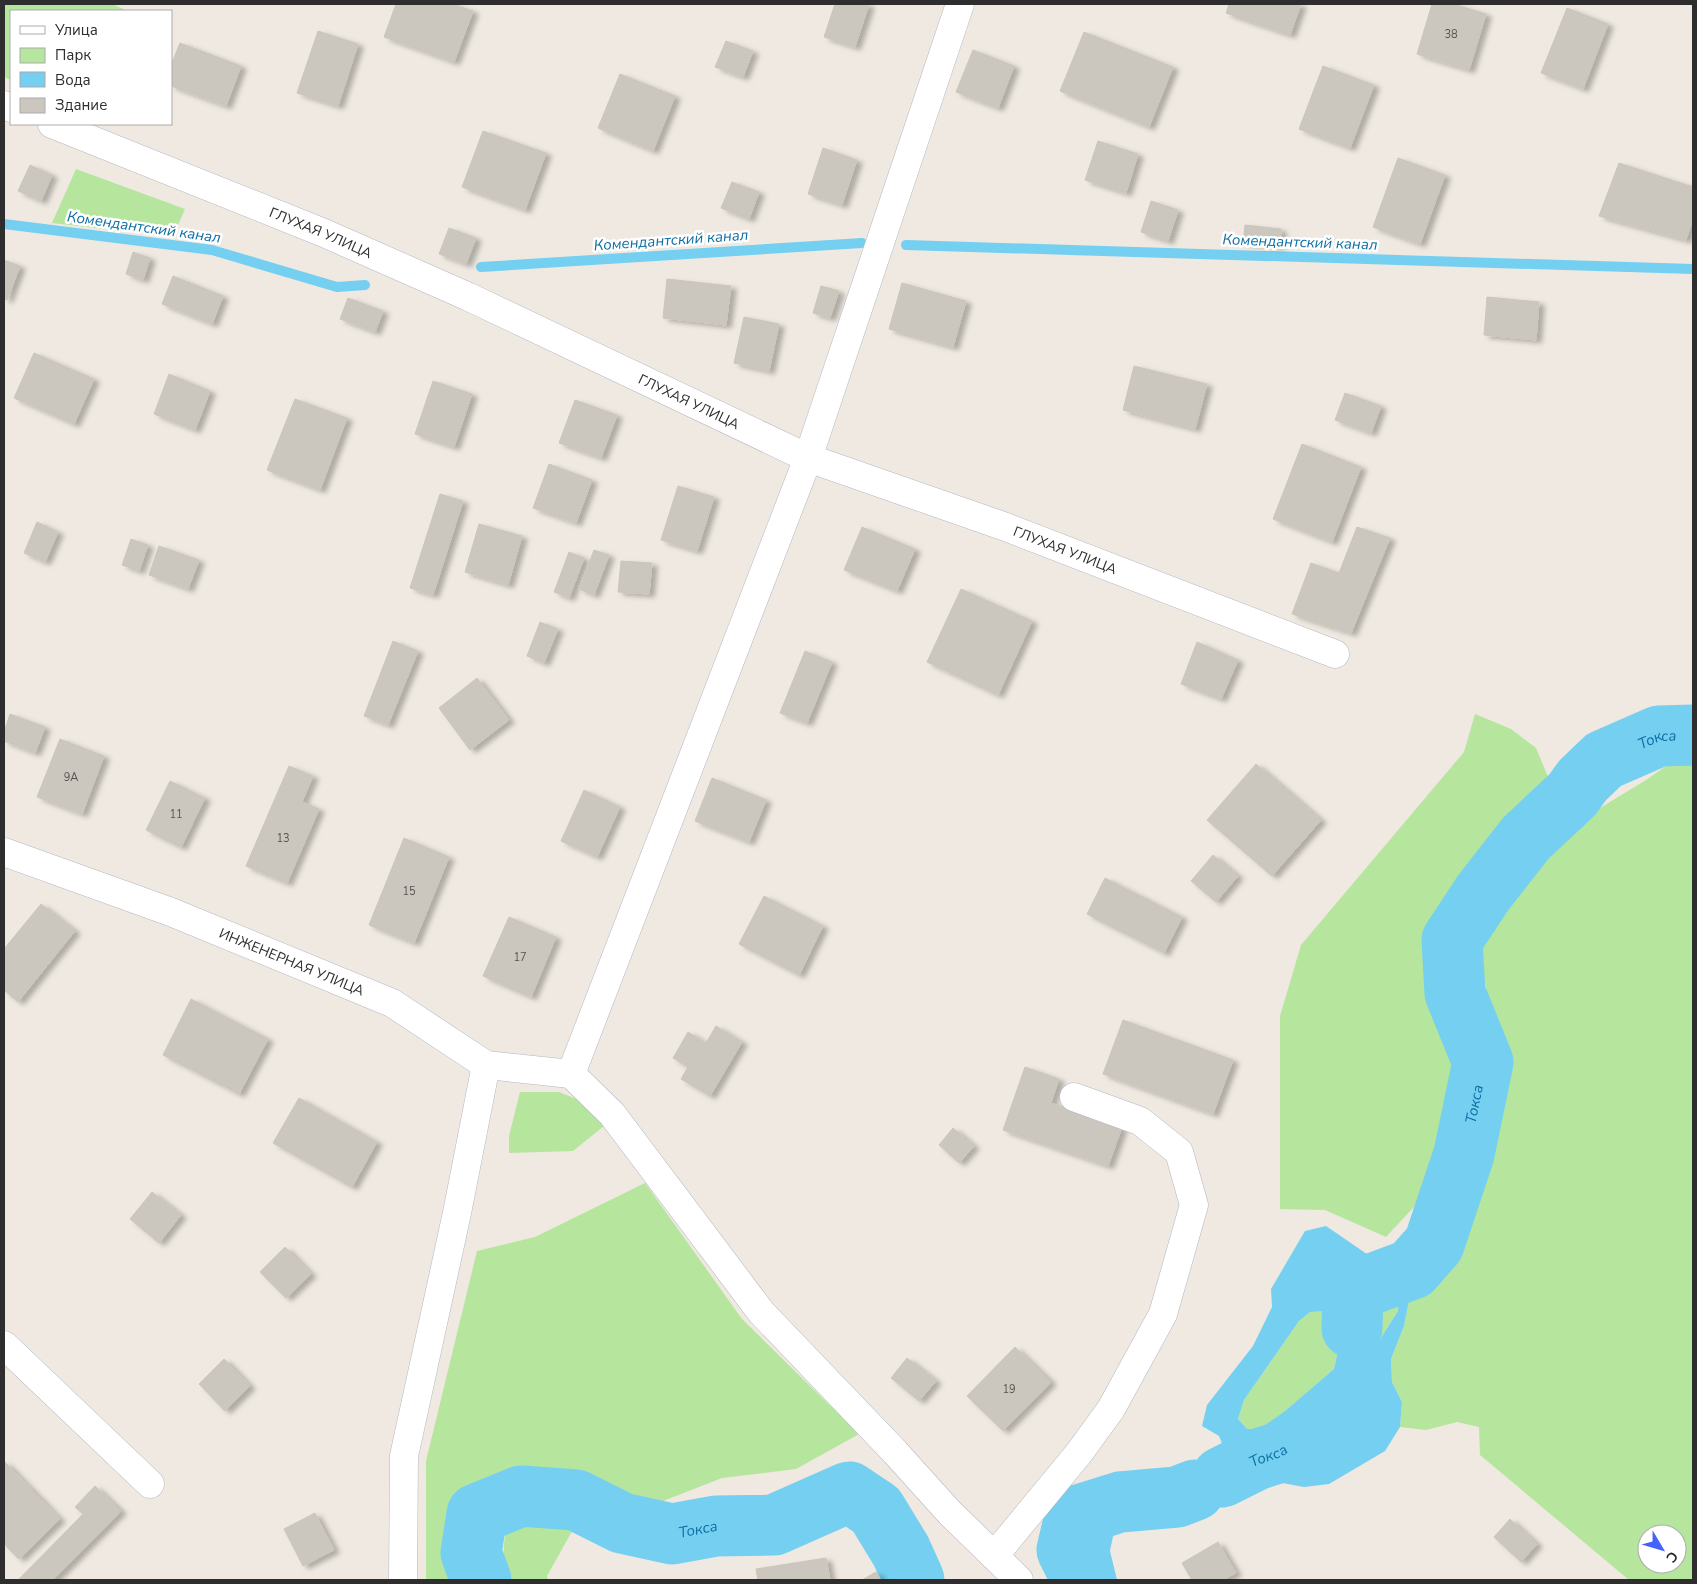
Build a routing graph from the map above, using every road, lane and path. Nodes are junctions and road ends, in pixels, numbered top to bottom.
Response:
1 (960, 4) edge
2 (54, 125) edge
3 (808, 458) junction
4 (1335, 654) dead end
5 (4, 852) edge
6 (486, 1065) junction
7 (572, 1074) junction
8 (1074, 1097) dead end
9 (4, 1345) edge
10 (150, 1484) dead end
11 (994, 1556) junction
12 (403, 1580) edge
13 (1019, 1580) edge

1 - 3 street
2 - 3 street, ГЛУХАЯ УЛИЦА
3 - 4 street, ГЛУХАЯ УЛИЦА
3 - 7 street
5 - 6 street, ИНЖЕНЕРНАЯ УЛИЦА
6 - 7 street, ИНЖЕНЕРНАЯ УЛИЦА
6 - 12 street
7 - 11 street
8 - 11 street
9 - 10 street
11 - 13 street

